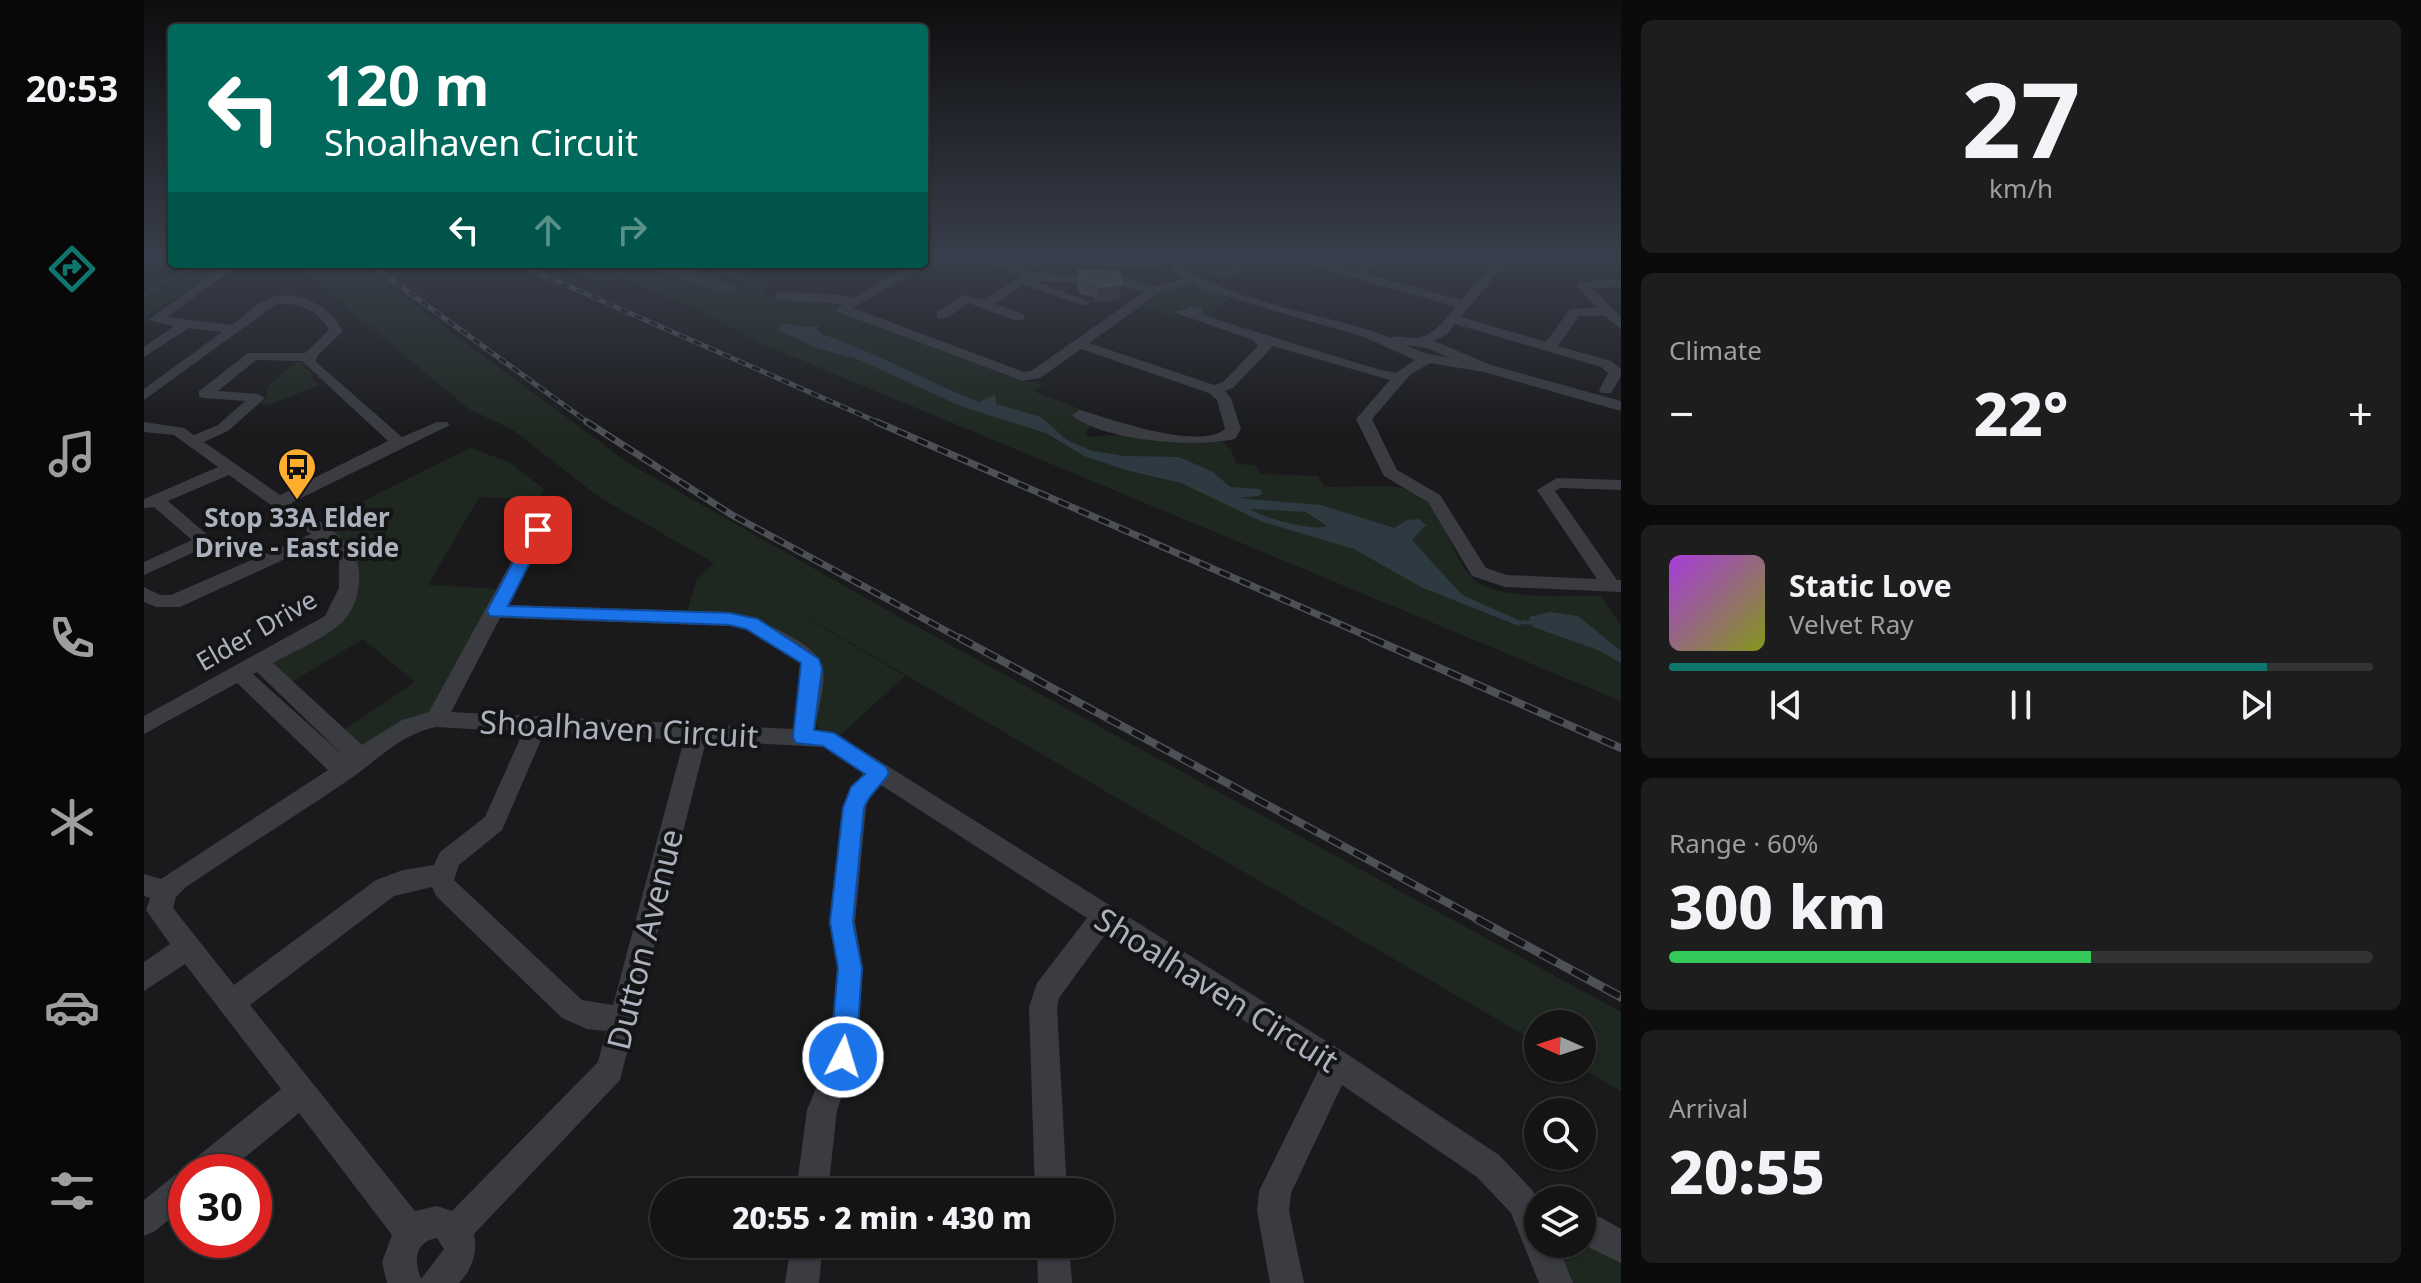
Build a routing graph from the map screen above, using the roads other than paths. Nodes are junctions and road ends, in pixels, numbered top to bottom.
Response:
1 (162, 315) edge
2 (254, 315) edge
3 (319, 315) edge
4 (854, 315) edge
5 (1013, 315) edge
6 (1121, 315) edge
7 (1305, 315) edge
8 (1456, 315) edge
9 (1573, 315) edge
10 (1193, 316) dead end
11 (1019, 317) dead end
12 (184, 325) junction
13 (1447, 325) junction
14 (235, 329) junction
15 (1079, 344) junction
16 (1264, 344) junction
17 (1412, 347) junction
18 (1550, 347) junction
19 (144, 353) edge
20 (1436, 354) junction
21 (308, 357) junction
22 (1400, 378) junction
23 (1214, 390) junction
24 (1606, 390) dead end
25 (147, 392) edge
26 (1621, 406) edge
27 (1080, 415) dead end
28 (442, 425) dead end
29 (144, 427) edge
30 (1111, 429) junction
31 (1092, 434) dead end
32 (193, 441) junction
33 (398, 442) junction
34 (231, 468) junction
35 (1621, 485) edge
36 (150, 503) edge
37 (278, 503) junction
38 (552, 504) dead end
39 (324, 535) junction
40 (144, 569) edge
41 (1616, 586) edge
42 (144, 593) edge
43 (496, 611) junction
44 (249, 668) junction
45 (436, 719) junction
46 (537, 724) junction
47 (144, 726) edge
48 (697, 732) junction
49 (803, 737) junction
50 (353, 764) junction
51 (879, 773) junction
52 (443, 875) junction
53 (154, 888) edge
54 (1103, 917) junction
55 (188, 947) junction
56 (144, 978) edge
57 (233, 1002) junction
58 (624, 1019) junction
59 (1337, 1064) junction
60 (301, 1092) junction
61 (225, 1154) edge
62 (814, 1178) edge
63 (1050, 1178) edge
64 (168, 1201) edge
65 (1524, 1206) edge
66 (144, 1220) edge
67 (456, 1230) junction
68 (1596, 1232) edge
69 (412, 1234) junction
70 (1621, 1247) edge
71 (805, 1258) edge
72 (1054, 1258) edge
73 (1547, 1258) edge
74 (443, 1281) edge
75 (402, 1282) edge
76 (802, 1283) edge
77 (1055, 1283) edge
78 (1287, 1283) edge
79 (1556, 1283) edge

1 - 12 street
2 - 14 street
3 - 21 street
4 - 15 street
5 - 11 street
6 - 15 street
7 - 17 street
8 - 13 street
9 - 18 street
10 - 16 street
12 - 14 street
12 - 19 street
13 - 17 street
13 - 18 street
13 - 20 street
14 - 25 street
15 - 23 street
16 - 22 street
16 - 23 street
17 - 20 street
17 - 22 street
18 - 24 street
20 - 22 street
20 - 26 street
21 - 32 street
21 - 33 street
22 - 41 street
23 - 30 street
27 - 30 street
28 - 33 street
29 - 32 street, Elder Drive
30 - 31 street
32 - 34 street, Elder Drive
33 - 37 street
34 - 36 street
34 - 37 street, Elder Drive
35 - 41 street
36 - 40 street
37 - 39 street, Elder Drive
38 - 43 street
39 - 42 street
39 - 44 street, Elder Drive
43 - 45 street
43 - 49 street
44 - 47 street, Elder Drive
44 - 50 street
45 - 46 street, Shoalhaven Circuit
45 - 50 street, Shoalhaven Circuit
46 - 48 street, Shoalhaven Circuit
46 - 52 street
48 - 49 street, Shoalhaven Circuit
48 - 58 street, Dutton Avenue
49 - 51 street, Shoalhaven Circuit
50 - 53 street, Shoalhaven Circuit
51 - 54 street, Shoalhaven Circuit
51 - 62 street
52 - 57 street
52 - 58 street
53 - 55 street, Shoalhaven Circuit
54 - 59 street, Shoalhaven Circuit
54 - 63 street
55 - 56 street
55 - 57 street, Shoalhaven Circuit
57 - 60 street, Shoalhaven Circuit
58 - 67 street, Dutton Avenue
59 - 65 street, Shoalhaven Circuit
59 - 78 street
60 - 61 street
60 - 69 street, Shoalhaven Circuit
64 - 66 street
67 - 69 street
67 - 74 street
68 - 70 street
69 - 75 street
71 - 76 street
72 - 77 street
73 - 79 street, Shoalhaven Circuit

